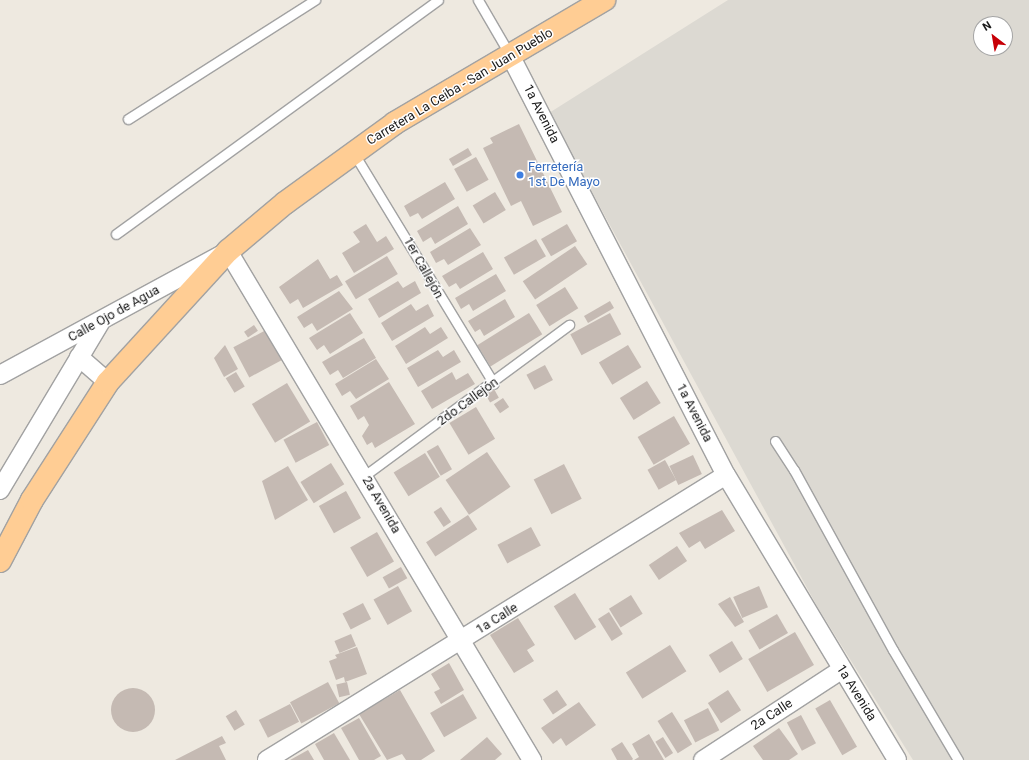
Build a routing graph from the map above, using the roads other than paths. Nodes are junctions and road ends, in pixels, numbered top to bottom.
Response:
1 (315, 0) edge
2 (438, 0) edge
3 (478, 0) edge
4 (604, 0) edge
5 (510, 55) junction
6 (128, 119) dead end
7 (354, 152) junction
8 (116, 234) dead end
9 (228, 251) junction
10 (101, 322) junction
11 (569, 325) dead end
12 (79, 357) junction
13 (0, 375) edge
14 (108, 382) junction
15 (494, 384) junction
16 (775, 441) dead end
17 (726, 475) junction
18 (364, 476) junction
19 (0, 490) edge
20 (0, 561) edge
21 (460, 642) junction
22 (842, 670) junction
23 (267, 760) edge
24 (532, 760) edge
25 (703, 760) edge
26 (897, 760) edge
27 (958, 760) edge

1 - 6 lane
2 - 8 lane
3 - 5 lane
4 - 5 main road, Carretera La Ceiba - San Juan Pueblo
5 - 7 main road, Carretera La Ceiba - San Juan Pueblo
5 - 17 street, 1a Avenida
7 - 9 main road, Carretera La Ceiba - San Juan Pueblo
7 - 15 lane, 1er Callejón
9 - 10 street, Calle Ojo de Agua
9 - 14 main road, Carretera La Ceiba - San Juan Pueblo
9 - 18 street, 2a Avenida
10 - 12 street
10 - 13 street, Calle Ojo de Agua
11 - 15 lane, 2do Callejón
12 - 14 street
12 - 19 street
14 - 20 main road, Carretera La Ceiba - San Juan Pueblo
15 - 18 lane, 2do Callejón
16 - 27 lane
17 - 21 street, 1a Calle
17 - 22 street, 1a Avenida
18 - 21 street, 2a Avenida
21 - 23 street, 1a Calle
21 - 24 street, 2a Avenida
22 - 25 street, 2a Calle
22 - 26 street, 1a Avenida

